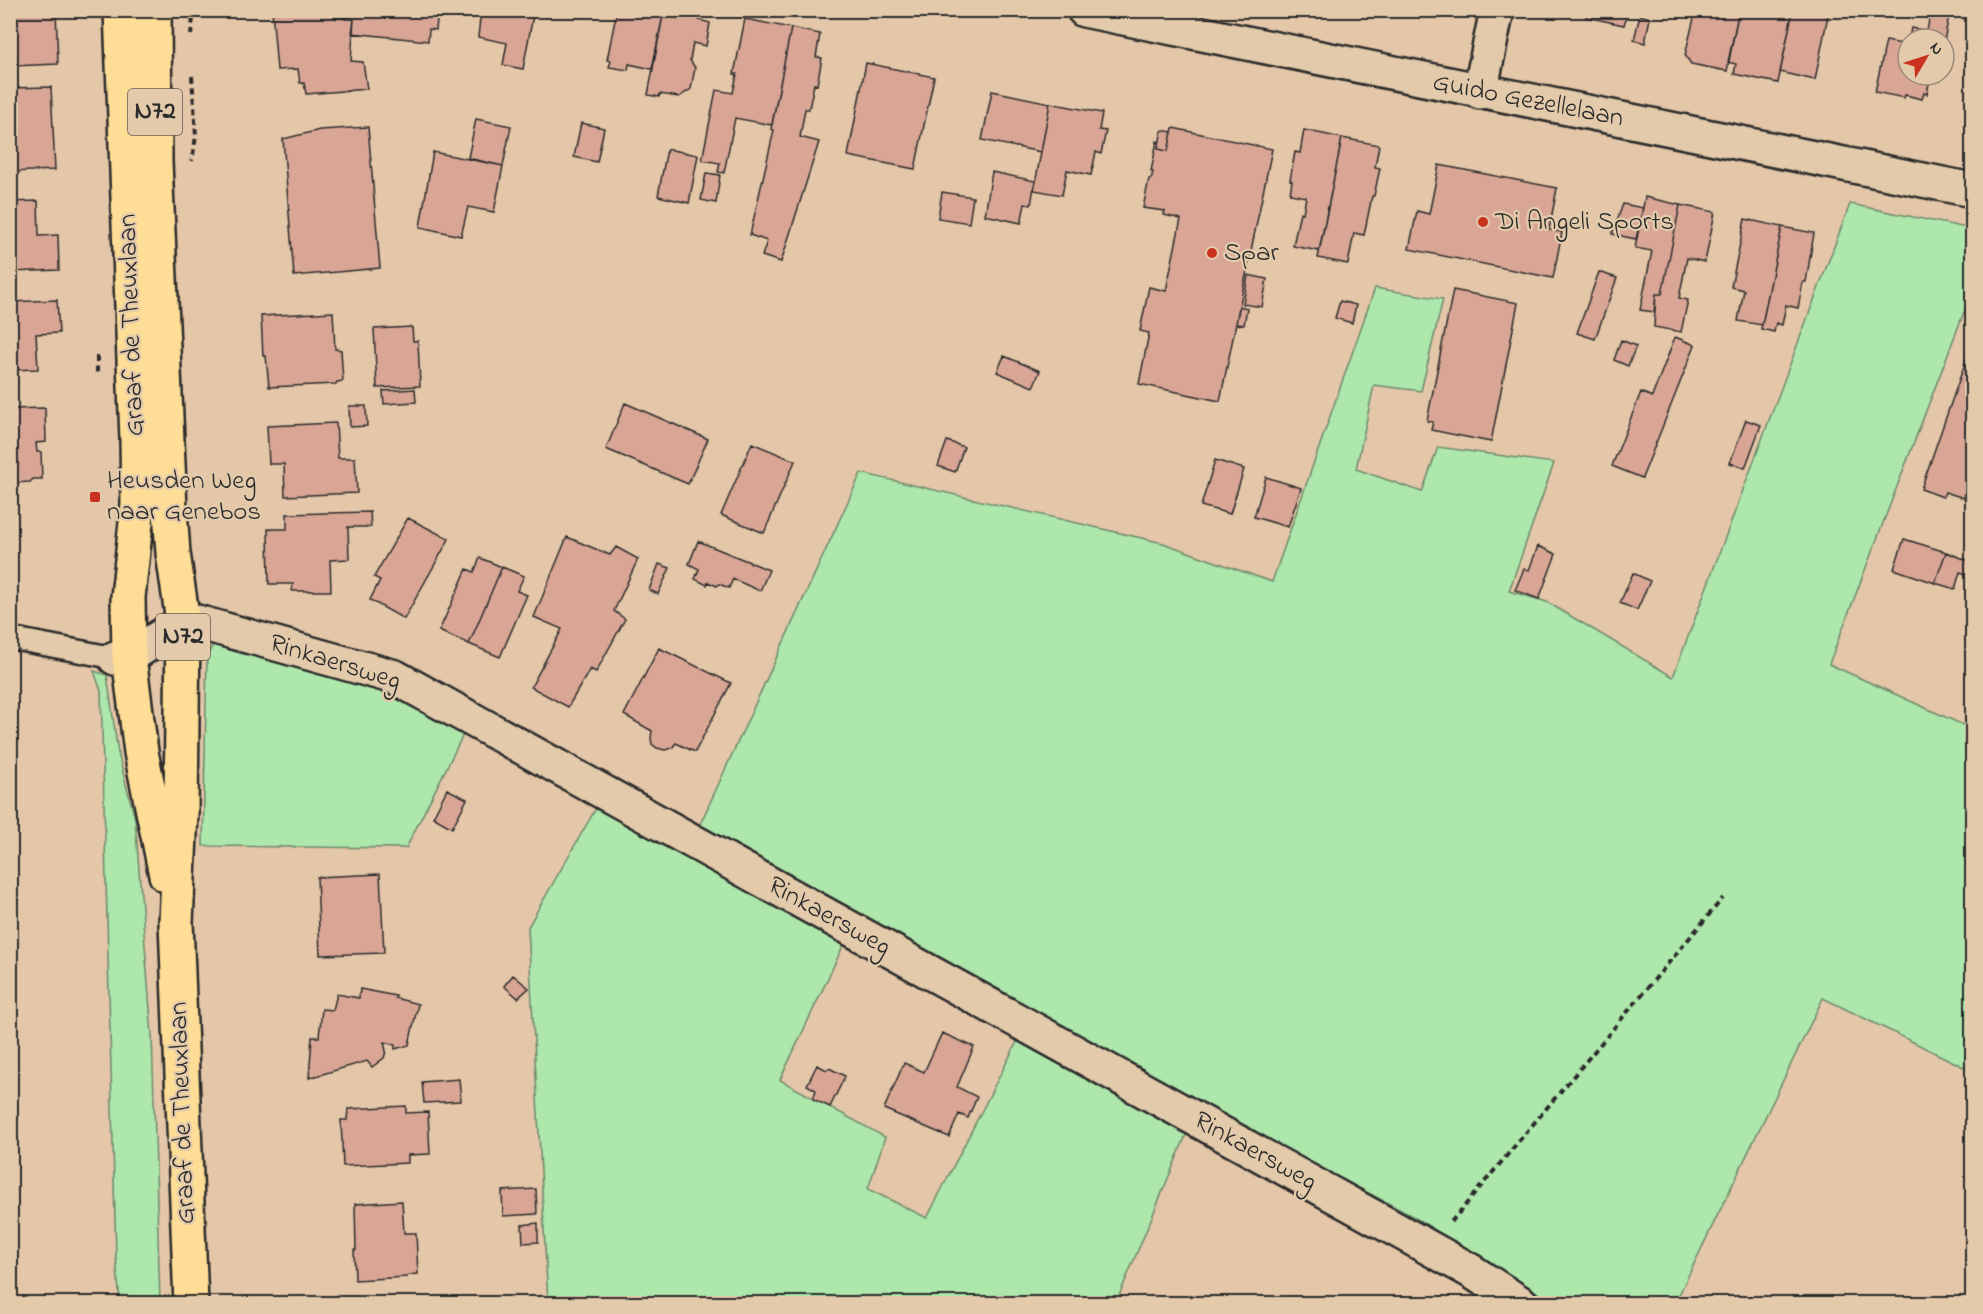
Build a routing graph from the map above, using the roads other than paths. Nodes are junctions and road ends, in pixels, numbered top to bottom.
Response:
1 (121, 10) edge
2 (154, 10) edge
3 (175, 10) edge
4 (1084, 10) edge
5 (1497, 10) edge
6 (155, 61) junction
7 (1480, 92) junction
8 (1972, 190) edge
9 (183, 622) junction
10 (10, 638) edge
11 (122, 657) junction
12 (176, 922) junction
13 (191, 1304) edge
14 (1522, 1304) edge

1 - 11 main road, Graaf de Theuxlaan / N72
2 - 6 main road, Graaf de Theuxlaan / N72
3 - 6 main road
4 - 7 street, Guido Gezellelaan
5 - 7 street
6 - 9 main road, Graaf de Theuxlaan / N72
7 - 8 street, Guido Gezellelaan
9 - 11 street
9 - 12 main road, Graaf de Theuxlaan / N72
9 - 14 street, Rinkaersweg
10 - 11 lane
11 - 12 main road, Graaf de Theuxlaan / N72
12 - 13 main road, Graaf de Theuxlaan / N72

